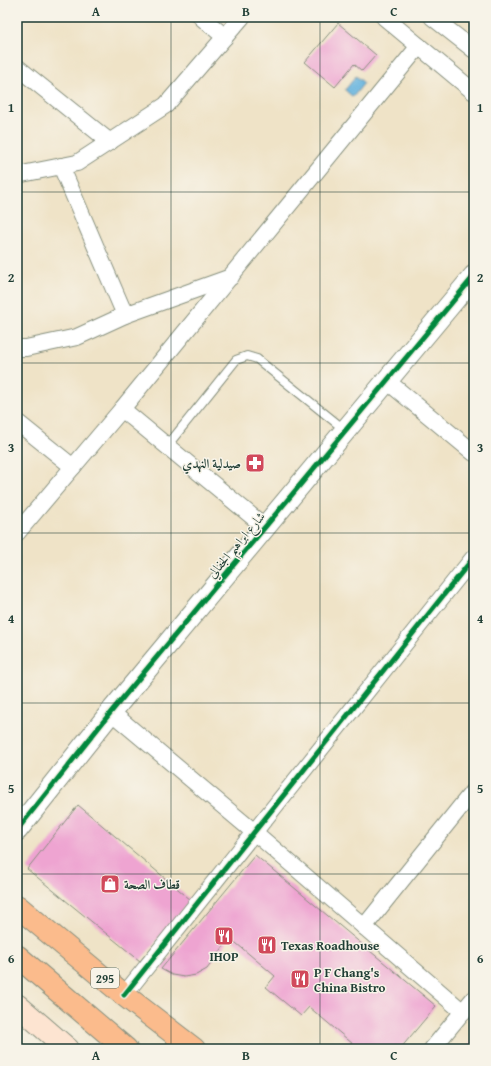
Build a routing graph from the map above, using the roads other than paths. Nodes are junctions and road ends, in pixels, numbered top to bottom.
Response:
1 (201, 17) edge
2 (242, 17) edge
3 (384, 17) edge
4 (432, 17) edge
5 (225, 37) junction
6 (419, 46) junction
7 (474, 50) edge
8 (17, 67) edge
9 (474, 92) edge
10 (110, 142) junction
11 (61, 166) junction
12 (17, 175) edge
13 (474, 276) edge
14 (231, 277) junction
15 (125, 315) junction
16 (17, 348) edge
17 (386, 381) junction
18 (122, 409) junction
19 (17, 422) edge
20 (346, 430) junction
21 (167, 446) junction
22 (474, 453) edge
23 (73, 467) junction
24 (265, 527) junction
25 (17, 533) edge
26 (474, 557) edge
27 (111, 712) junction
28 (474, 790) edge
29 (17, 830) edge
30 (254, 832) junction
31 (17, 906) edge
32 (364, 927) junction
33 (17, 956) edge
34 (124, 995) junction
35 (474, 998) edge
36 (17, 1005) edge
37 (463, 1012) junction
38 (68, 1049) edge
39 (126, 1049) edge
40 (194, 1049) edge
41 (432, 1049) edge

1 - 5 street
2 - 5 street
3 - 6 street
4 - 7 street
5 - 10 street
6 - 9 street
6 - 14 street
8 - 10 street
10 - 11 street
11 - 12 street
11 - 15 street
13 - 17 street, شارع ابراهيم الجفالي
14 - 15 street
14 - 18 street
15 - 16 street
17 - 20 street, شارع ابراهيم الجفالي
17 - 22 street
18 - 21 street
18 - 23 street
19 - 23 street
20 - 21 lane
20 - 24 street, شارع ابراهيم الجفالي
21 - 24 street
23 - 25 street
24 - 27 street, شارع ابراهيم الجفالي
26 - 30 street
27 - 29 street, شارع ابراهيم الجفالي
27 - 30 street
28 - 32 street
30 - 32 street
30 - 34 street
31 - 34 main road, 295
32 - 37 street
33 - 39 main road
34 - 40 main road, 295
35 - 37 street
36 - 38 main road
37 - 41 street

